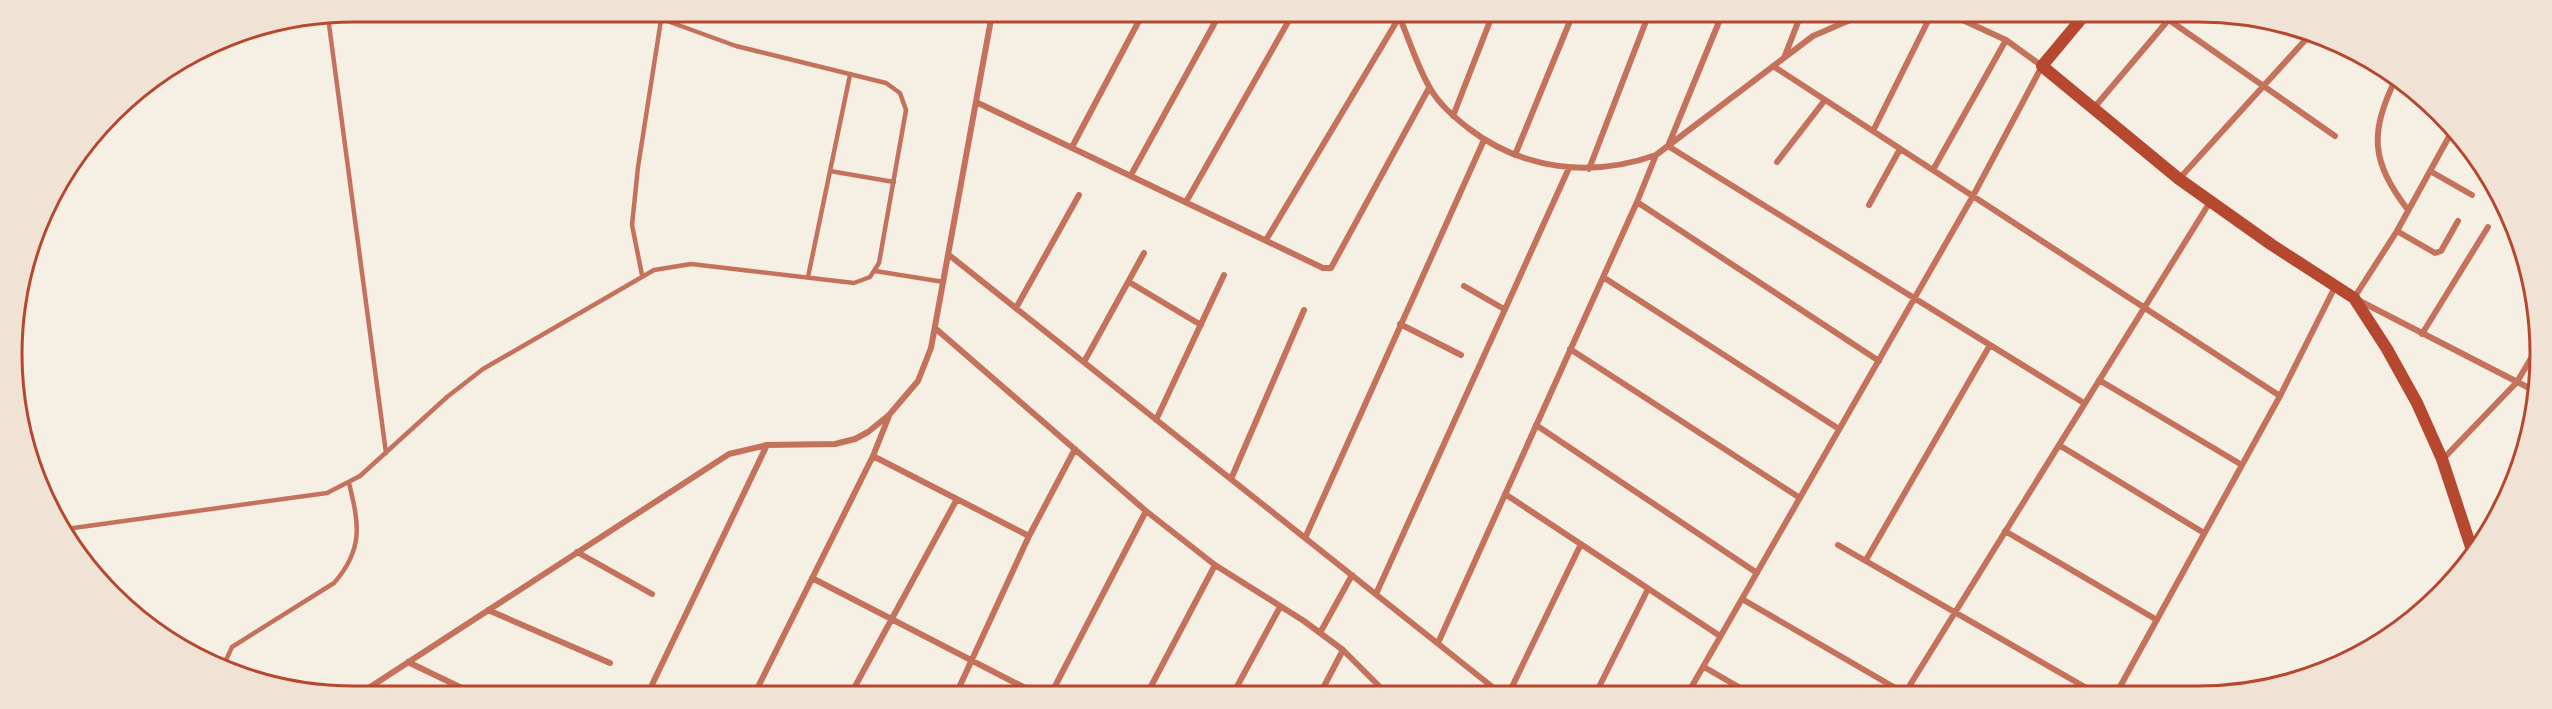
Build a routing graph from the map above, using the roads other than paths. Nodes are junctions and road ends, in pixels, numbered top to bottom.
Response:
1 (661, 22) edge
2 (667, 22) edge
3 (990, 22) edge
4 (1138, 22) edge
5 (1215, 22) edge
6 (1288, 22) dead end
7 (1395, 22) edge
8 (1402, 22) edge
9 (1406, 22) edge
10 (1490, 22) edge
11 (1570, 22) edge
12 (1646, 22) edge
13 (1719, 22) edge
14 (1798, 22) edge
15 (1845, 22) edge
16 (1927, 22) edge
17 (1968, 22) edge
18 (2079, 22) edge
19 (2167, 22) edge
20 (2174, 22) edge
21 (329, 23) edge
22 (1404, 27) junction
23 (2006, 40) junction
24 (2305, 40) edge
25 (1783, 58) junction
26 (1773, 66) junction
27 (2042, 66) junction
28 (850, 75) junction
29 (2263, 86) junction
30 (2393, 86) edge
31 (1429, 88) junction
32 (1825, 100) junction
33 (976, 102) junction
34 (2092, 109) junction
35 (1453, 116) junction
36 (1872, 131) junction
37 (2335, 136) dead end
38 (2448, 138) edge
39 (1484, 140) junction
40 (1668, 146) junction
41 (1072, 147) junction
42 (1900, 149) junction
43 (1515, 155) junction
44 (1656, 155) junction
45 (1777, 162) dead end
46 (1569, 168) junction
47 (1588, 169) junction
48 (1933, 170) junction
49 (830, 171) junction
50 (2430, 171) junction
51 (1131, 175) junction
52 (2179, 179) junction
53 (894, 182) junction
54 (1079, 195) dead end
55 (2472, 195) dead end
56 (1973, 196) junction
57 (1186, 202) junction
58 (1637, 202) junction
59 (2210, 202) junction
60 (1869, 205) dead end
61 (2408, 210) junction
62 (2458, 221) dead end
63 (2488, 227) dead end
64 (2397, 231) junction
65 (1266, 240) junction
66 (1144, 253) dead end
67 (949, 255) junction
68 (875, 271) junction
69 (642, 275) junction
70 (1224, 275) dead end
71 (808, 277) junction
72 (1603, 277) junction
73 (944, 282) junction
74 (1129, 282) junction
75 (1464, 286) dead end
76 (2335, 286) junction
77 (1914, 298) junction
78 (2354, 298) junction
79 (2144, 307) junction
80 (1016, 308) junction
81 (1504, 309) junction
82 (1304, 310) dead end
83 (1400, 324) junction
84 (1201, 325) junction
85 (935, 328) junction
86 (2422, 334) junction
87 (1990, 345) junction
88 (1570, 350) junction
89 (1461, 356) dead end
90 (1879, 361) junction
91 (2530, 361) edge
92 (1084, 362) junction
93 (2099, 380) junction
94 (2517, 382) junction
95 (2528, 387) edge
96 (2280, 396) junction
97 (2084, 404) junction
98 (889, 415) junction
99 (1156, 420) junction
100 (1536, 425) junction
101 (1839, 429) junction
102 (767, 445) junction
103 (2059, 445) junction
104 (1075, 449) junction
105 (386, 453) junction
106 (873, 456) junction
107 (2442, 459) junction
108 (2242, 465) junction
109 (1231, 479) junction
110 (350, 483) junction
111 (1505, 494) junction
112 (1800, 498) junction
113 (957, 499) junction
114 (1146, 511) junction
115 (72, 528) edge
116 (2005, 531) junction
117 (2204, 533) junction
118 (1029, 536) junction
119 (1305, 538) junction
120 (1581, 544) junction
121 (2470, 544) edge
122 (1838, 545) dead end
123 (577, 552) junction
124 (1866, 561) junction
125 (1215, 565) junction
126 (1757, 573) junction
127 (1352, 575) junction
128 (812, 578) junction
129 (1648, 589) junction
130 (652, 594) dead end
131 (1376, 594) junction
132 (1742, 599) junction
133 (1280, 607) junction
134 (488, 610) junction
135 (1955, 612) junction
136 (892, 619) junction
137 (2157, 620) junction
138 (1320, 633) junction
139 (1720, 636) junction
140 (1438, 643) junction
141 (1343, 650) junction
142 (225, 660) edge
143 (973, 660) junction
144 (408, 662) junction
145 (610, 663) dead end
146 (1704, 667) junction
147 (372, 686) edge
148 (458, 686) edge
149 (651, 686) edge
150 (758, 686) edge
151 (855, 686) edge
152 (960, 686) edge
153 (1023, 686) edge
154 (1055, 686) edge
155 (1151, 686) edge
156 (1237, 686) edge
157 (1324, 686) edge
158 (1380, 686) edge
159 (1491, 686) edge
160 (1512, 686) edge
161 (1600, 686) edge
162 (1692, 686) edge
163 (1737, 686) edge
164 (1892, 686) edge
165 (1908, 686) edge
166 (2083, 686) edge
167 (2120, 686) edge

1 - 69 lane
2 - 28 lane
3 - 33 street
4 - 41 street
5 - 51 street
6 - 57 street
7 - 65 street
8 - 22 street
9 - 22 street
10 - 35 street
11 - 43 street
12 - 47 street
13 - 40 street
14 - 25 street
15 - 25 street
16 - 36 street
17 - 23 street
18 - 27 main road
19 - 34 street
20 - 29 street
21 - 105 lane
22 - 31 street
23 - 27 street
23 - 48 street
24 - 29 street
25 - 26 street
26 - 32 street
26 - 40 street
27 - 34 main road
27 - 56 street
28 - 49 lane
28 - 53 lane
29 - 37 street
29 - 52 street
30 - 61 street
31 - 35 street
31 - 65 street
32 - 36 street
32 - 45 street
33 - 41 street
33 - 67 street
34 - 52 main road
35 - 39 street
36 - 42 street
38 - 50 street
39 - 43 street
39 - 83 street
40 - 44 street
40 - 77 street
41 - 51 street
42 - 48 street
42 - 60 street
43 - 46 street
44 - 47 street
44 - 58 street
46 - 47 street
46 - 81 street
48 - 56 street
49 - 53 lane
49 - 71 lane
50 - 55 street
50 - 61 street
51 - 57 street
52 - 59 main road
53 - 68 lane
54 - 80 street
56 - 77 street
56 - 79 street
57 - 65 street
58 - 72 street
58 - 90 street
59 - 76 main road
59 - 79 street
61 - 64 street
62 - 64 street
63 - 86 street
64 - 78 street
66 - 74 street
67 - 73 street
67 - 80 street
68 - 71 lane
68 - 73 lane
69 - 71 lane
69 - 105 lane
70 - 84 street
72 - 88 street
72 - 101 street
73 - 85 street
74 - 84 street
74 - 92 street
75 - 81 street
76 - 78 main road
76 - 96 street
77 - 87 street
77 - 90 street
78 - 86 street
78 - 107 main road
79 - 93 street
79 - 96 street
80 - 92 street
81 - 131 street
82 - 109 street
83 - 89 street
83 - 119 street
84 - 99 street
85 - 98 street
85 - 104 street
86 - 94 street
87 - 97 street
87 - 124 street
88 - 100 street
88 - 112 street
90 - 101 street
91 - 94 street
92 - 99 street
93 - 97 street
93 - 108 street
94 - 95 street
94 - 107 street
96 - 108 street
97 - 103 street
98 - 102 street
98 - 106 street
99 - 109 street
100 - 111 street
100 - 126 street
101 - 112 street
102 - 123 street
102 - 149 street
103 - 116 street
103 - 117 street
104 - 114 street
104 - 118 street
105 - 110 lane
106 - 113 street
106 - 128 street
107 - 121 main road
108 - 117 street
109 - 119 street
110 - 115 lane
110 - 142 lane
111 - 120 street
111 - 140 street
112 - 126 street
113 - 118 street
113 - 136 street
114 - 125 street
114 - 154 street
116 - 135 street
116 - 137 street
117 - 137 street
118 - 143 street
119 - 127 street
120 - 129 street
120 - 160 street
122 - 124 street
123 - 130 street
123 - 134 street
124 - 135 street
125 - 133 street
125 - 155 street
126 - 132 street
127 - 131 street
127 - 138 street
128 - 136 street
128 - 150 street
129 - 139 street
129 - 161 street
131 - 140 street
132 - 139 street
132 - 164 street
133 - 138 street
133 - 156 street
134 - 144 street
134 - 145 street
135 - 165 street
135 - 166 street
136 - 143 street
136 - 151 street
137 - 167 street
138 - 141 street
139 - 146 street
140 - 159 street
141 - 157 street
141 - 158 street
143 - 152 street
143 - 153 street
144 - 147 street
144 - 148 street
146 - 162 street
146 - 163 street

